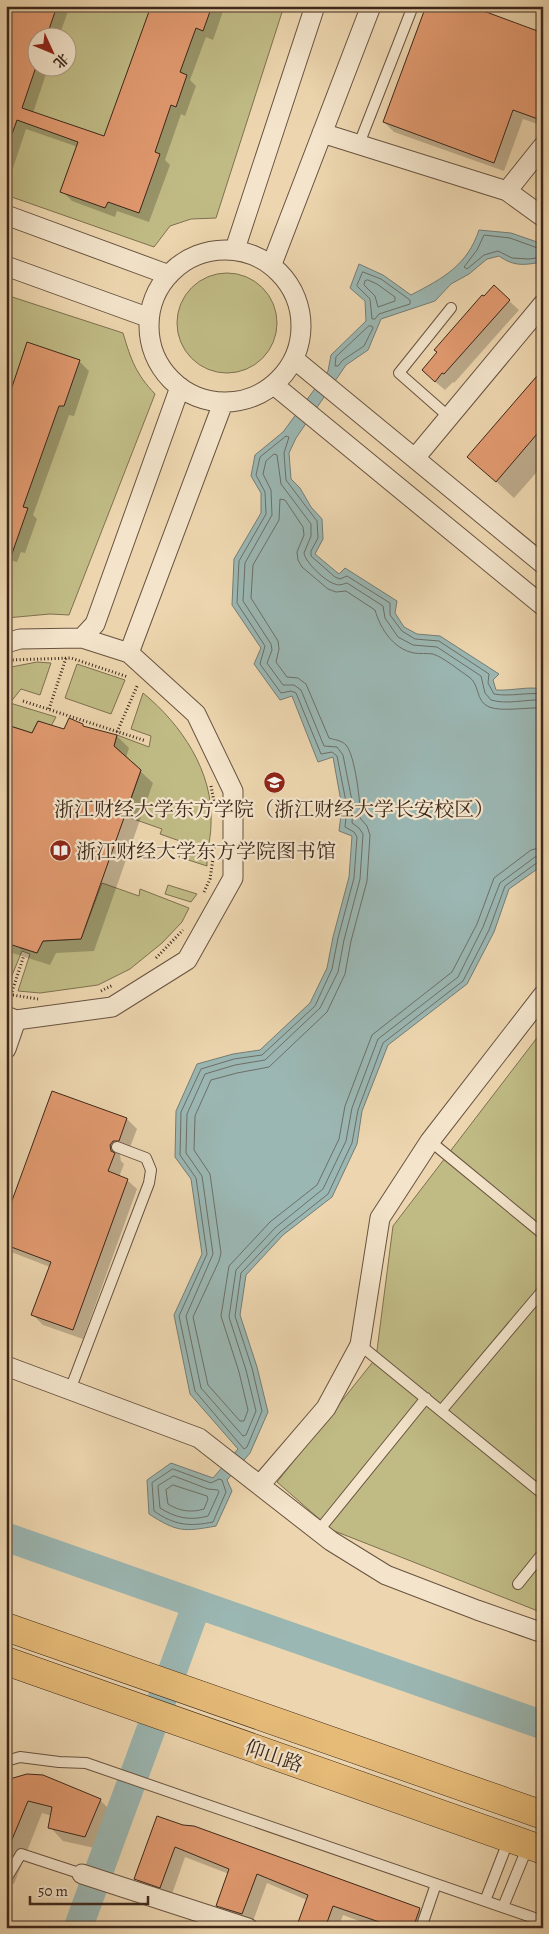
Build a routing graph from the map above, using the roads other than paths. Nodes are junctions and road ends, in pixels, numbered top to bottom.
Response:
1 (315, 6) edge
2 (371, 6) edge
3 (412, 6) edge
4 (322, 132) junction
5 (359, 144) junction
6 (543, 146) edge
7 (507, 191) junction
8 (6, 215) edge
9 (543, 217) edge
10 (235, 249) junction
11 (272, 264) junction
12 (6, 266) edge
13 (169, 274) junction
14 (543, 304) edge
15 (451, 308) dead end
16 (147, 318) junction
17 (294, 359) junction
18 (274, 385) junction
19 (180, 387) junction
20 (224, 403) junction
21 (449, 418) junction
22 (415, 458) junction
23 (543, 564) edge
24 (543, 606) edge
25 (82, 638) junction
26 (6, 643) edge
27 (128, 653) junction
28 (543, 995) edge
29 (11, 1018) edge
30 (6, 1049) edge
31 (430, 1141) junction
32 (117, 1147) dead end
33 (543, 1234) edge
34 (543, 1290) edge
35 (360, 1345) junction
36 (6, 1366) edge
37 (70, 1390) junction
38 (426, 1398) junction
39 (441, 1412) junction
40 (260, 1484) junction
41 (543, 1494) edge
42 (324, 1524) dead end
43 (543, 1553) edge
44 (518, 1584) dead end
45 (6, 1627) edge
46 (543, 1633) edge
47 (6, 1661) edge
48 (6, 1760) edge
49 (543, 1815) edge
50 (527, 1844) edge
51 (82, 1874) joint
52 (6, 1879) edge
53 (436, 1884) junction
54 (485, 1902) junction
55 (503, 1907) junction
56 (543, 1921) edge
57 (248, 1928) edge
58 (420, 1928) edge

1 - 10 street
2 - 4 street
3 - 5 lane
4 - 5 street
4 - 11 street
5 - 7 street
6 - 7 street
7 - 9 street
8 - 13 street
10 - 11 street
10 - 13 street
11 - 17 street
12 - 16 street
13 - 16 street
14 - 21 street
15 - 21 lane
16 - 19 street
17 - 18 street
17 - 22 street
18 - 20 street
18 - 24 street
19 - 20 street
19 - 25 street
20 - 27 street
21 - 22 street
22 - 23 street
25 - 26 street
25 - 27 street
27 - 29 street
28 - 31 street
29 - 30 street
31 - 33 lane
31 - 35 street
32 - 37 lane
34 - 39 lane
35 - 38 lane
35 - 40 street
36 - 37 street
37 - 40 street
38 - 39 lane
38 - 42 lane
39 - 41 lane
40 - 46 street
43 - 44 lane
45 - 49 main road, 仰山路
47 - 50 main road, 仰山路
48 - 53 lane
50 - 54 lane
50 - 55 lane
51 - 52 lane
51 - 57 street
53 - 54 lane
53 - 58 lane
54 - 55 lane
55 - 56 lane

